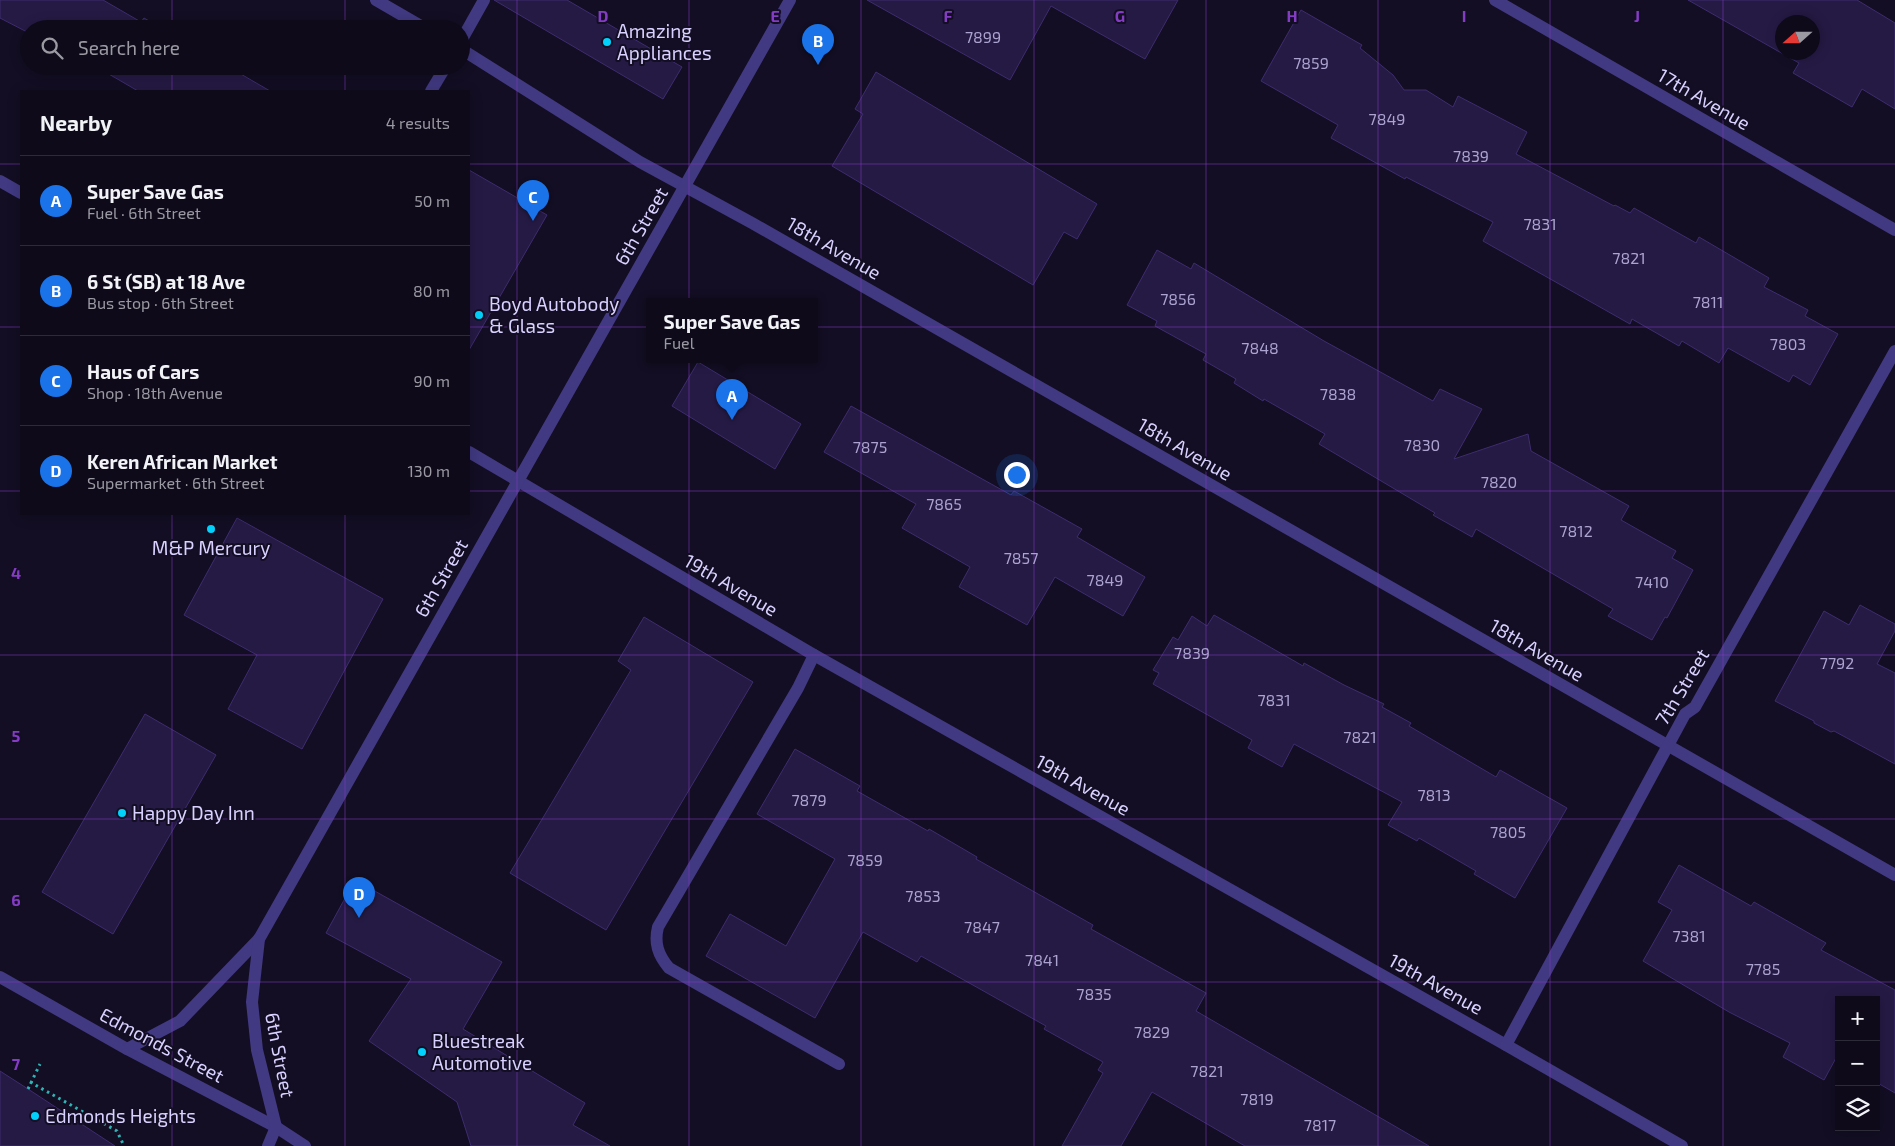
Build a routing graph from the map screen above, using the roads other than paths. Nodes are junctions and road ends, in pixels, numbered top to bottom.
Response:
1 (376, 0) edge
2 (484, 0) edge
3 (790, 0) edge
4 (1495, 0) edge
5 (410, 20) edge
6 (470, 25) edge
7 (470, 55) edge
8 (441, 75) edge
9 (432, 90) edge
10 (0, 181) edge
11 (685, 188) junction
12 (20, 192) edge
13 (1895, 230) edge
14 (1895, 351) edge
15 (470, 453) edge
16 (518, 480) junction
17 (814, 655) junction
18 (1668, 746) junction
19 (1895, 875) edge
20 (259, 939) junction
21 (0, 977) edge
22 (1506, 1045) junction
23 (127, 1049) junction
24 (839, 1064) dead end
25 (276, 1127) junction
26 (268, 1146) edge
27 (306, 1146) edge
28 (1682, 1146) edge

1 - 5 street
2 - 6 street
3 - 11 street, 6th Street
4 - 13 street, 17th Avenue
7 - 11 street, 18th Avenue
8 - 9 street
10 - 12 street
11 - 16 street, 6th Street
11 - 18 street, 18th Avenue
14 - 18 street, 7th Street
15 - 16 street, 19th Avenue
16 - 17 street, 19th Avenue
16 - 20 street, 6th Street
17 - 22 street, 19th Avenue
17 - 24 street
18 - 19 street, 18th Avenue
18 - 22 street, 7th Street
20 - 23 street
20 - 25 street, 6th Street
21 - 23 street, Edmonds Street
22 - 28 street, 19th Avenue
23 - 25 street, Edmonds Street
25 - 26 street, 6th Street
25 - 27 street, Edmonds Street

